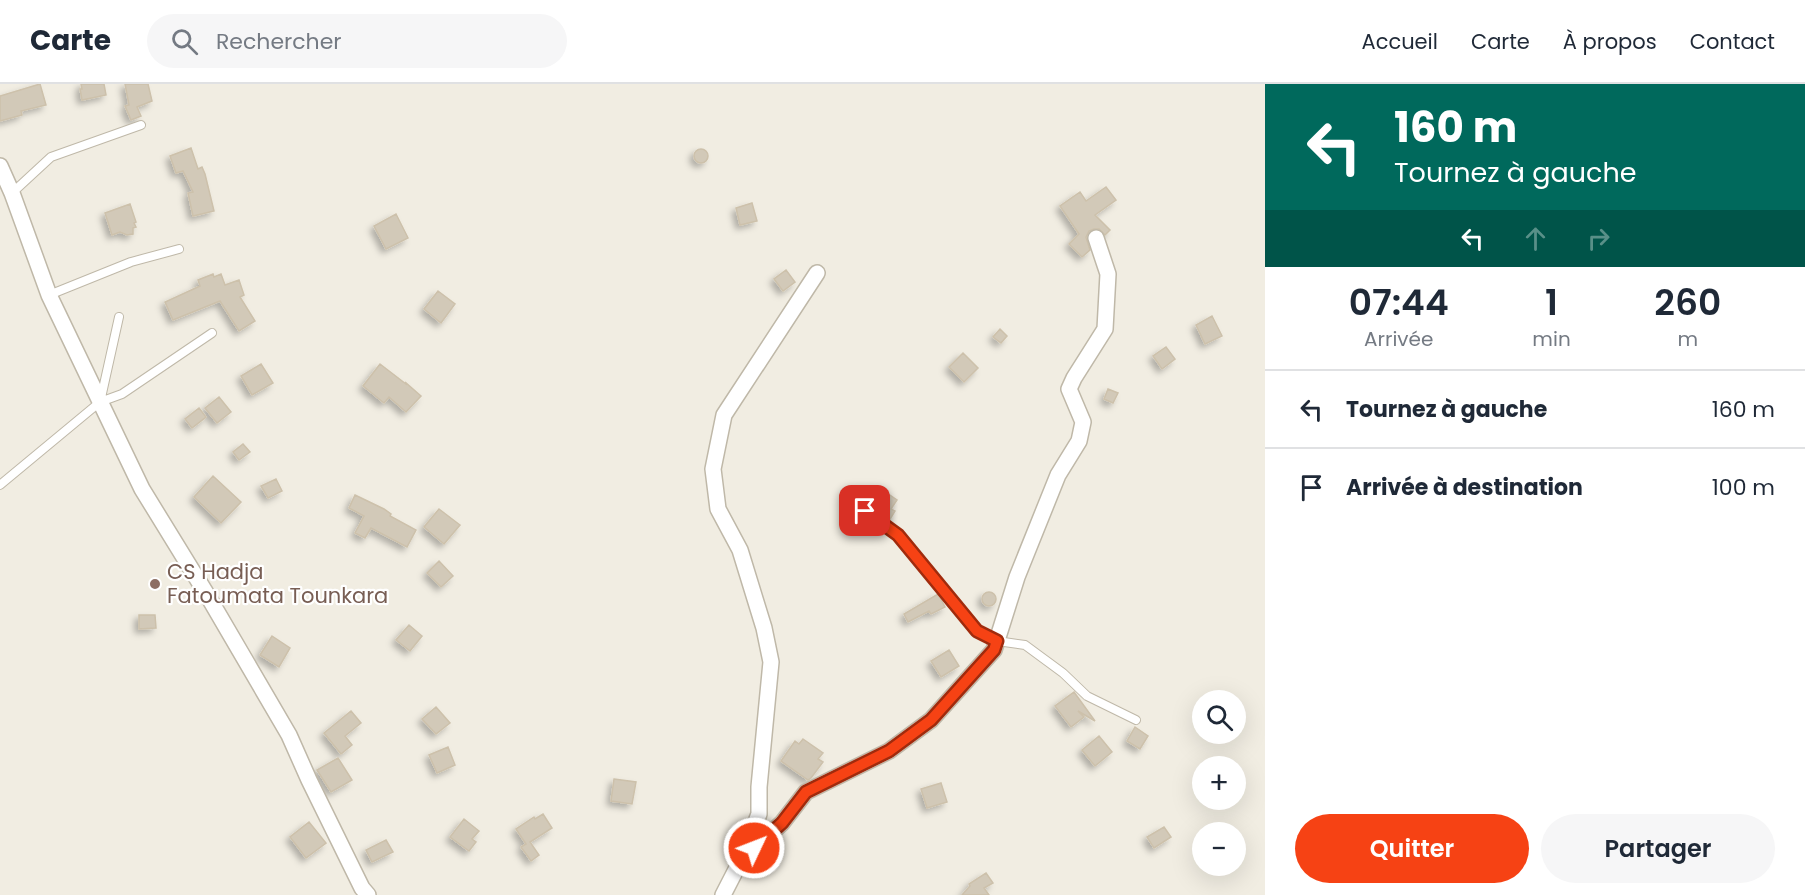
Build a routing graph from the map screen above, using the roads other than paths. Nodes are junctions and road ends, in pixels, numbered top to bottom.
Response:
1 (141, 124) dead end
2 (0, 166) edge
3 (12, 193) junction
4 (1096, 238) dead end
5 (179, 249) dead end
6 (817, 273) dead end
7 (49, 295) junction
8 (119, 317) dead end
9 (212, 333) dead end
10 (100, 402) junction
11 (0, 485) edge
12 (865, 511) dead end
13 (997, 641) junction
14 (1136, 720) dead end
15 (741, 860) junction
16 (368, 895) edge
17 (723, 895) edge

1 - 3 lane
2 - 3 street
3 - 7 street
4 - 13 street
5 - 7 lane
6 - 15 street
7 - 10 street
8 - 10 lane
9 - 10 lane
10 - 11 lane
10 - 16 street
12 - 13 lane
13 - 14 lane
13 - 15 street
15 - 17 street

